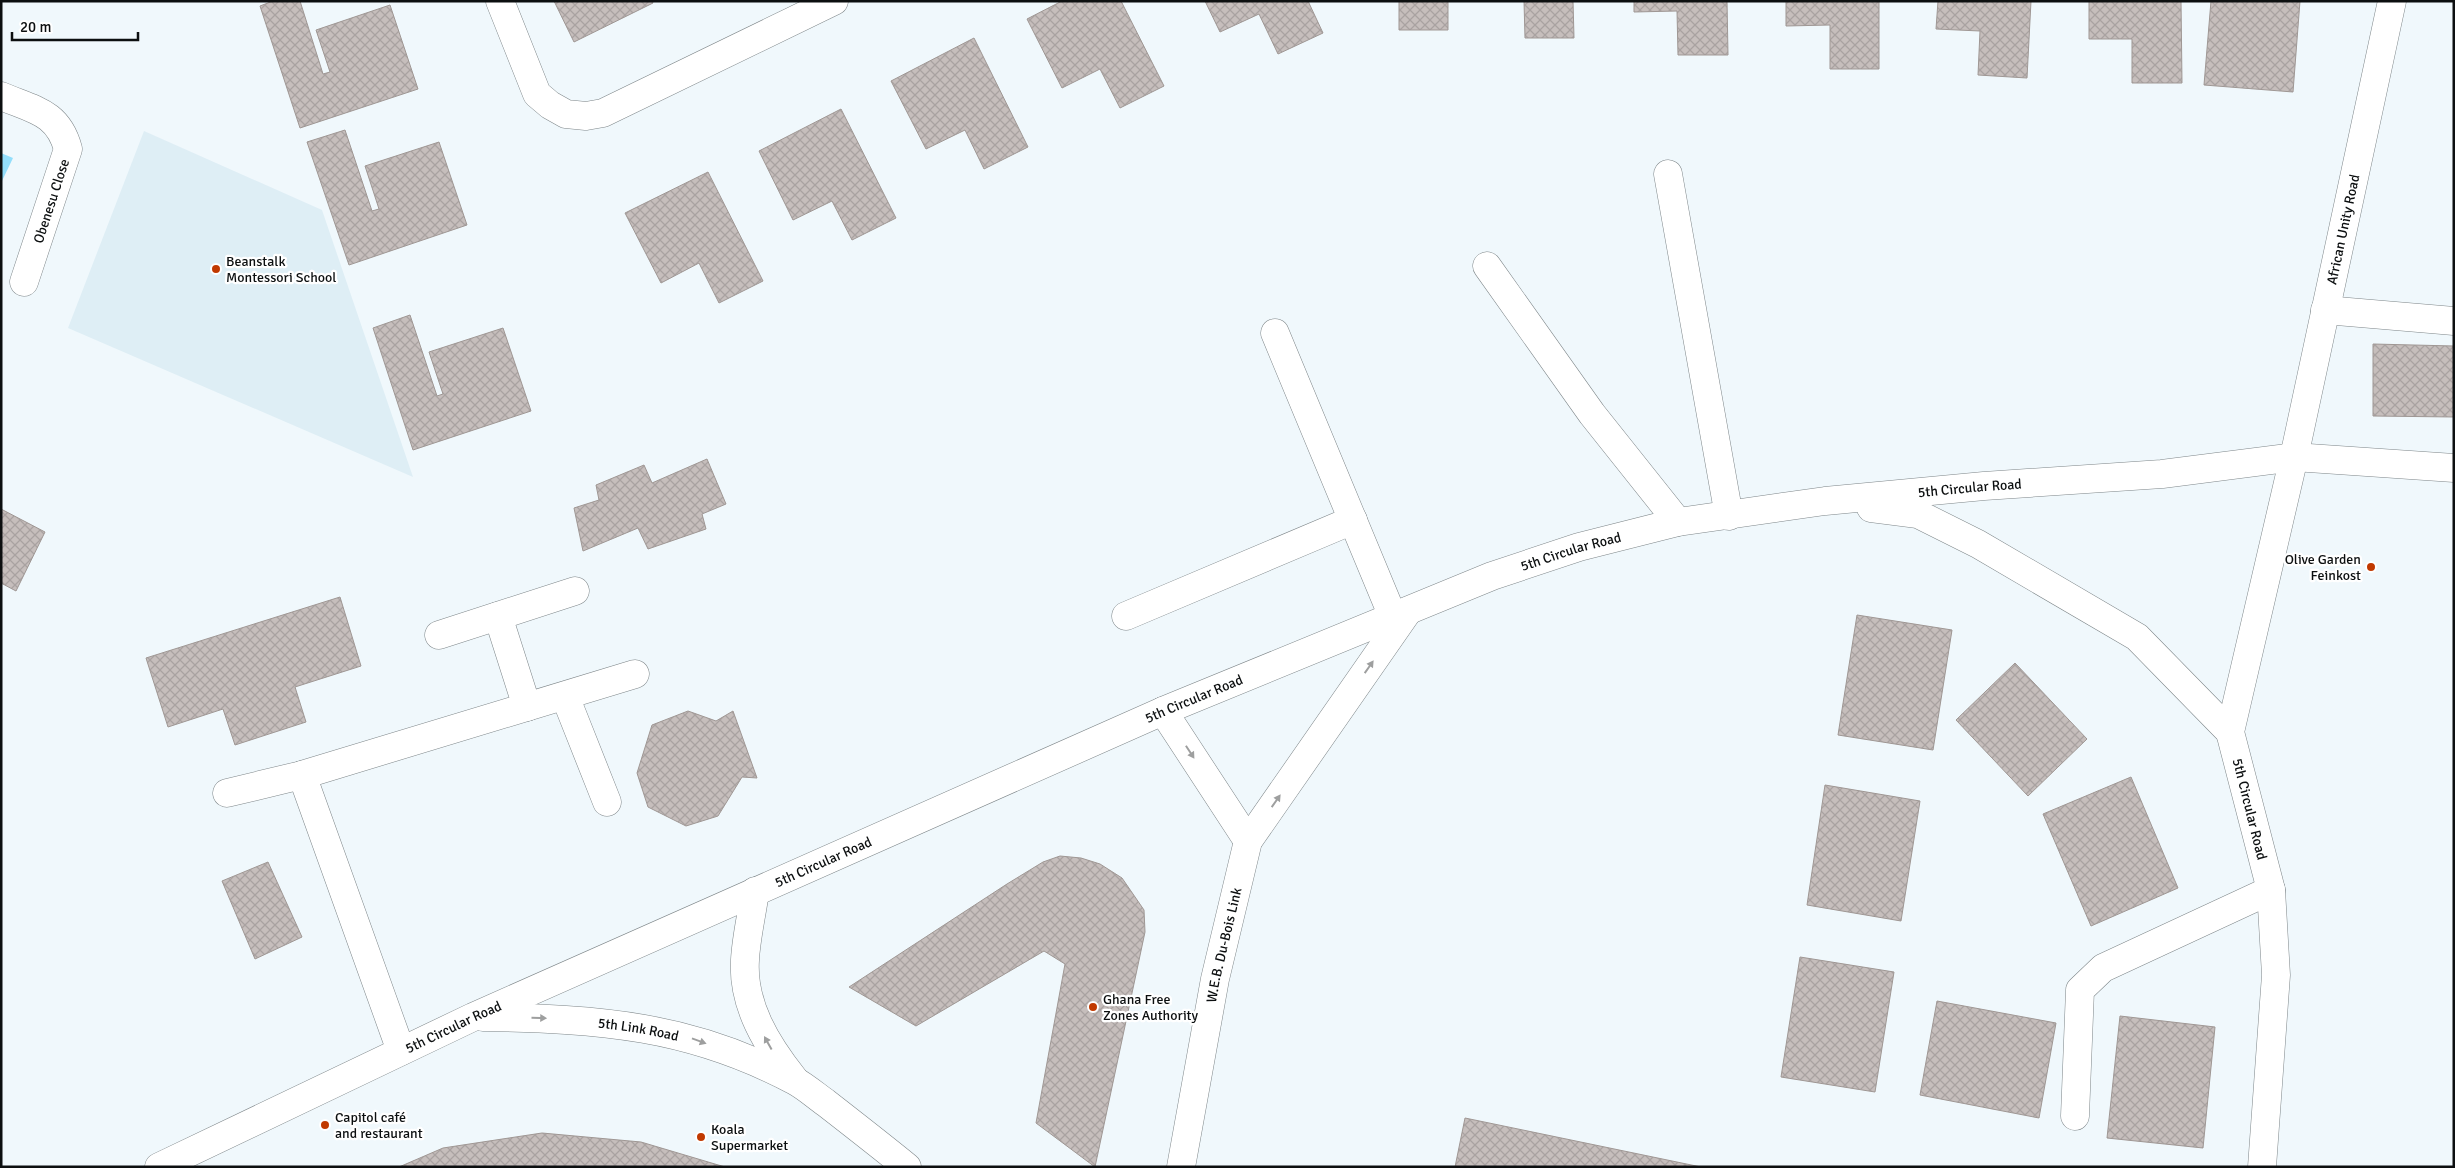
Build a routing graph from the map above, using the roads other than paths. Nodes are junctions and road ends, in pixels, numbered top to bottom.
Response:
1 (500, 1) edge
2 (834, 1) edge
3 (2392, 1) edge
4 (1, 96) edge
5 (1668, 174) dead end
6 (1488, 266) dead end
7 (24, 282) dead end
8 (2325, 310) junction
9 (2454, 321) edge
10 (1275, 333) dead end
11 (2294, 457) junction
12 (2454, 468) edge
13 (1825, 501) junction
14 (1730, 516) junction
15 (1353, 520) junction
16 (1678, 522) junction
17 (575, 591) dead end
18 (1401, 614) junction
19 (498, 616) junction
20 (1126, 616) dead end
21 (439, 635) dead end
22 (635, 674) dead end
23 (565, 696) junction
24 (527, 707) junction
25 (1163, 711) junction
26 (2230, 732) junction
27 (302, 775) junction
28 (227, 793) dead end
29 (607, 802) dead end
30 (1248, 841) junction
31 (2271, 890) junction
32 (755, 892) junction
33 (473, 1017) junction
34 (401, 1051) junction
35 (797, 1082) junction
36 (2075, 1116) dead end
37 (159, 1167) edge
38 (906, 1167) edge
39 (1181, 1167) edge
40 (2262, 1167) edge

1 - 2 street
3 - 8 street, African Unity Road
4 - 7 street, Obenesu Close
5 - 14 street
6 - 16 street
8 - 9 street
8 - 11 street, African Unity Road
10 - 15 street
11 - 12 street, 5th Circular Road
11 - 13 street, 5th Circular Road
11 - 26 street, 5th Circular Road
13 - 14 street, 5th Circular Road
13 - 26 street
14 - 16 street, 5th Circular Road
15 - 18 street
15 - 20 street
16 - 18 street, 5th Circular Road
17 - 19 street
18 - 25 street, 5th Circular Road
30 -> 18 street, W.E.B. Du-Bois Link
19 - 21 street
19 - 24 street
22 - 23 street
23 - 24 street
23 - 29 street
24 - 27 street
25 -> 30 street
25 - 32 street, 5th Circular Road
26 - 31 street, 5th Circular Road
27 - 28 street
27 - 34 street
30 - 39 street, W.E.B. Du-Bois Link
31 - 36 street
31 - 40 street, 5th Circular Road
32 - 33 street, 5th Circular Road
35 -> 32 street, 5th Link Road
33 - 34 street, 5th Circular Road
33 -> 35 street, 5th Link Road
34 - 37 street, 5th Circular Road
35 - 38 street, 5th Link Road

